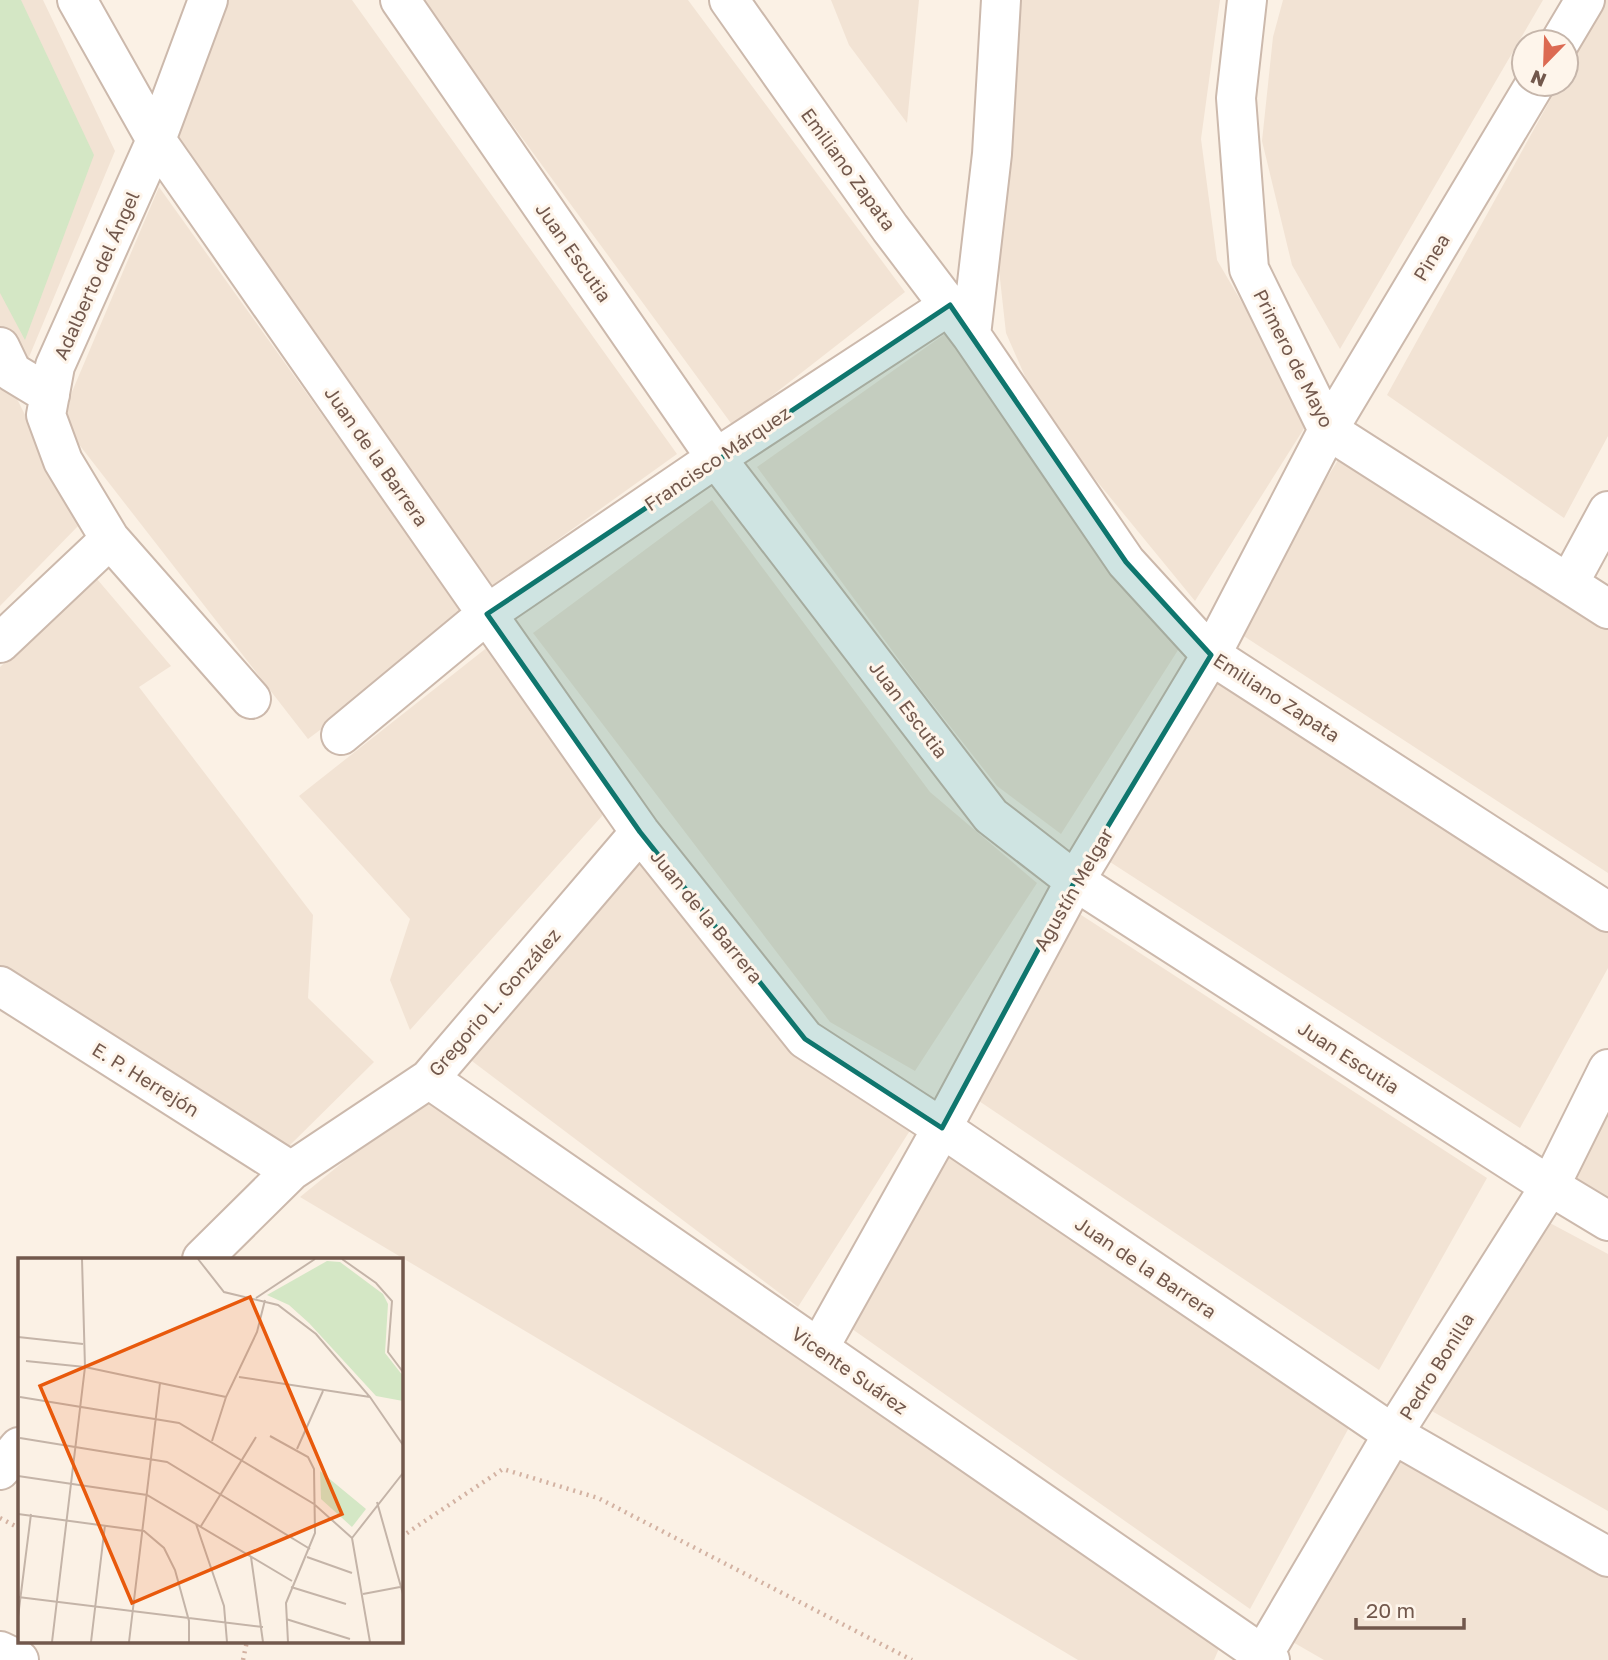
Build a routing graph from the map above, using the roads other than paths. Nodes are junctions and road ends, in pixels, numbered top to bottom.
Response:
1 (76, 0) edge
2 (208, 0) edge
3 (400, 0) edge
4 (729, 0) edge
5 (1001, 0) edge
6 (1247, 0) edge
7 (1585, 0) edge
8 (1568, 28) edge
9 (1527, 98) edge
10 (156, 140) junction
11 (960, 320) junction
12 (0, 347) edge
13 (50, 395) junction
14 (1328, 430) junction
15 (716, 458) junction
16 (1608, 511) edge
17 (110, 539) junction
18 (1569, 583) junction
19 (1608, 609) edge
20 (487, 614) junction
21 (0, 643) edge
22 (1211, 655) junction
23 (251, 699) dead end
24 (341, 735) dead end
25 (640, 832) junction
26 (1075, 881) junction
27 (1608, 912) edge
28 (0, 986) edge
29 (1608, 1069) edge
30 (429, 1079) junction
31 (942, 1128) junction
32 (291, 1171) junction
33 (1550, 1186) junction
34 (1608, 1221) edge
35 (203, 1258) edge
36 (819, 1348) junction
37 (1393, 1434) junction
38 (18, 1448) edge
39 (0, 1470) edge
40 (1608, 1557) edge
41 (0, 1651) edge
42 (1264, 1658) edge
43 (19, 1660) edge

1 - 10 street, Juan de la Barrera
2 - 10 street, Adalberto del Ángel
3 - 15 street, Juan Escutia
4 - 11 street, Emiliano Zapata
5 - 11 street
6 - 14 street, Primero de Mayo
7 - 8 street
9 - 14 street, Pinea
10 - 13 street, Adalberto del Ángel
10 - 20 street, Juan de la Barrera
11 - 15 street, Francisco Márquez
11 - 22 street, Emiliano Zapata
12 - 13 street
13 - 17 street, Adalberto del Ángel
14 - 18 street, Primero de Mayo
14 - 22 street, Agustín Melgar
15 - 20 street, Francisco Márquez
15 - 26 street, Juan Escutia
16 - 18 street
17 - 21 street
17 - 23 street, Adalberto del Ángel
18 - 19 street, Primero de Mayo
20 - 24 street, Francisco Márquez
20 - 25 street, Juan de la Barrera
22 - 26 street, Agustín Melgar
22 - 27 street, Emiliano Zapata
25 - 30 street, Gregorio L. González
25 - 31 street, Juan de la Barrera
26 - 31 street, Agustín Melgar
26 - 33 street, Juan Escutia
28 - 32 street, E. P. Herrejón
29 - 33 street, Pedro Bonilla
30 - 32 street, Gregorio L. González
30 - 36 street, Vicente Suárez
31 - 36 street, Agustín Melgar
31 - 37 street, Juan de la Barrera
32 - 35 street, Gregorio L. González
33 - 34 street, Juan Escutia
33 - 37 street, Pedro Bonilla
36 - 42 street, Vicente Suárez
37 - 40 street, Juan de la Barrera
37 - 42 street, Pedro Bonilla
38 - 39 street
41 - 43 street

